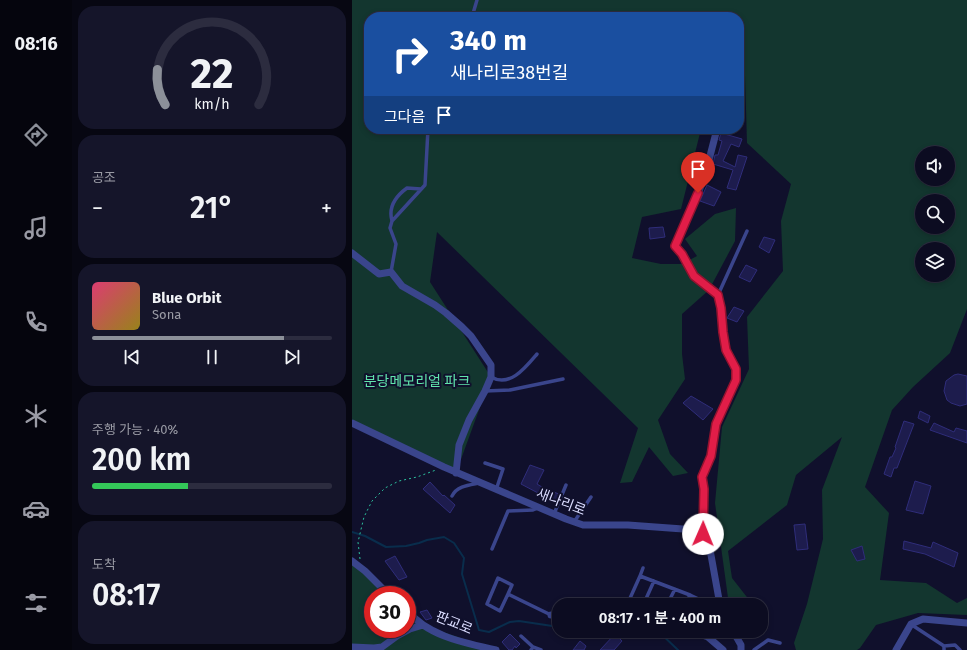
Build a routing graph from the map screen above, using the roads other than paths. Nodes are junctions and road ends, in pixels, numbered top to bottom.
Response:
1 (477, 0) edge
2 (473, 12) edge
3 (428, 134) edge
4 (716, 134) edge
5 (421, 189) junction
6 (392, 221) junction
7 (748, 232) dead end
8 (352, 253) edge
9 (391, 272) junction
10 (718, 295) junction
11 (537, 354) dead end
12 (491, 377) junction
13 (563, 379) dead end
14 (485, 391) junction
15 (352, 423) edge
16 (485, 463) dead end
17 (456, 473) junction
18 (480, 483) junction
19 (566, 485) dead end
20 (496, 490) junction
21 (452, 496) dead end
22 (591, 497) dead end
23 (539, 508) junction
24 (554, 514) junction
25 (574, 522) junction
26 (703, 534) junction
27 (492, 548) dead end
28 (352, 561) edge
29 (643, 568) dead end
30 (640, 576) junction
31 (654, 581) junction
32 (380, 586) edge
33 (675, 589) junction
34 (508, 594) junction
35 (690, 595) junction
36 (629, 598) edge
37 (646, 598) edge
38 (670, 598) edge
39 (688, 598) edge
40 (696, 598) edge
41 (719, 598) edge
42 (551, 615) edge
43 (416, 620) edge
44 (967, 623) edge
45 (911, 624) junction
46 (423, 625) junction
47 (521, 636) dead end
48 (709, 638) edge
49 (737, 638) edge
50 (780, 643) dead end
51 (352, 647) edge
52 (944, 648) edge
53 (532, 649) edge
54 (496, 650) edge
55 (541, 650) edge
56 (723, 650) edge
57 (741, 650) edge
58 (754, 650) edge
59 (896, 650) edge
60 (960, 650) edge

1 - 2 lane
3 - 5 lane
4 - 10 street
5 - 6 lane
5 - 6 lane
6 - 9 lane
7 - 10 lane
8 - 9 street
9 - 12 street
10 - 26 street
11 - 12 lane
12 - 14 street
13 - 14 lane
14 - 17 street
15 - 17 street, 새나리로
16 - 20 lane
17 - 18 street, 새나리로
18 - 20 street, 새나리로
18 - 21 lane
19 - 24 lane
20 - 23 street, 새나리로
22 - 25 lane
23 - 24 street, 새나리로
23 - 27 lane
24 - 25 street, 새나리로
25 - 26 street, 새나리로
26 - 41 street
28 - 32 street
29 - 30 lane
30 - 31 lane
30 - 36 lane
31 - 33 lane
31 - 37 lane
33 - 35 lane
33 - 38 lane
34 - 34 lane
34 - 42 lane
35 - 39 lane
35 - 40 lane
43 - 46 street, 판교로
44 - 45 street
45 - 52 lane
45 - 59 street
46 - 51 street
46 - 54 street, 판교로
47 - 53 lane
48 - 56 street
49 - 57 street
50 - 58 lane
52 - 60 lane
53 - 55 lane

